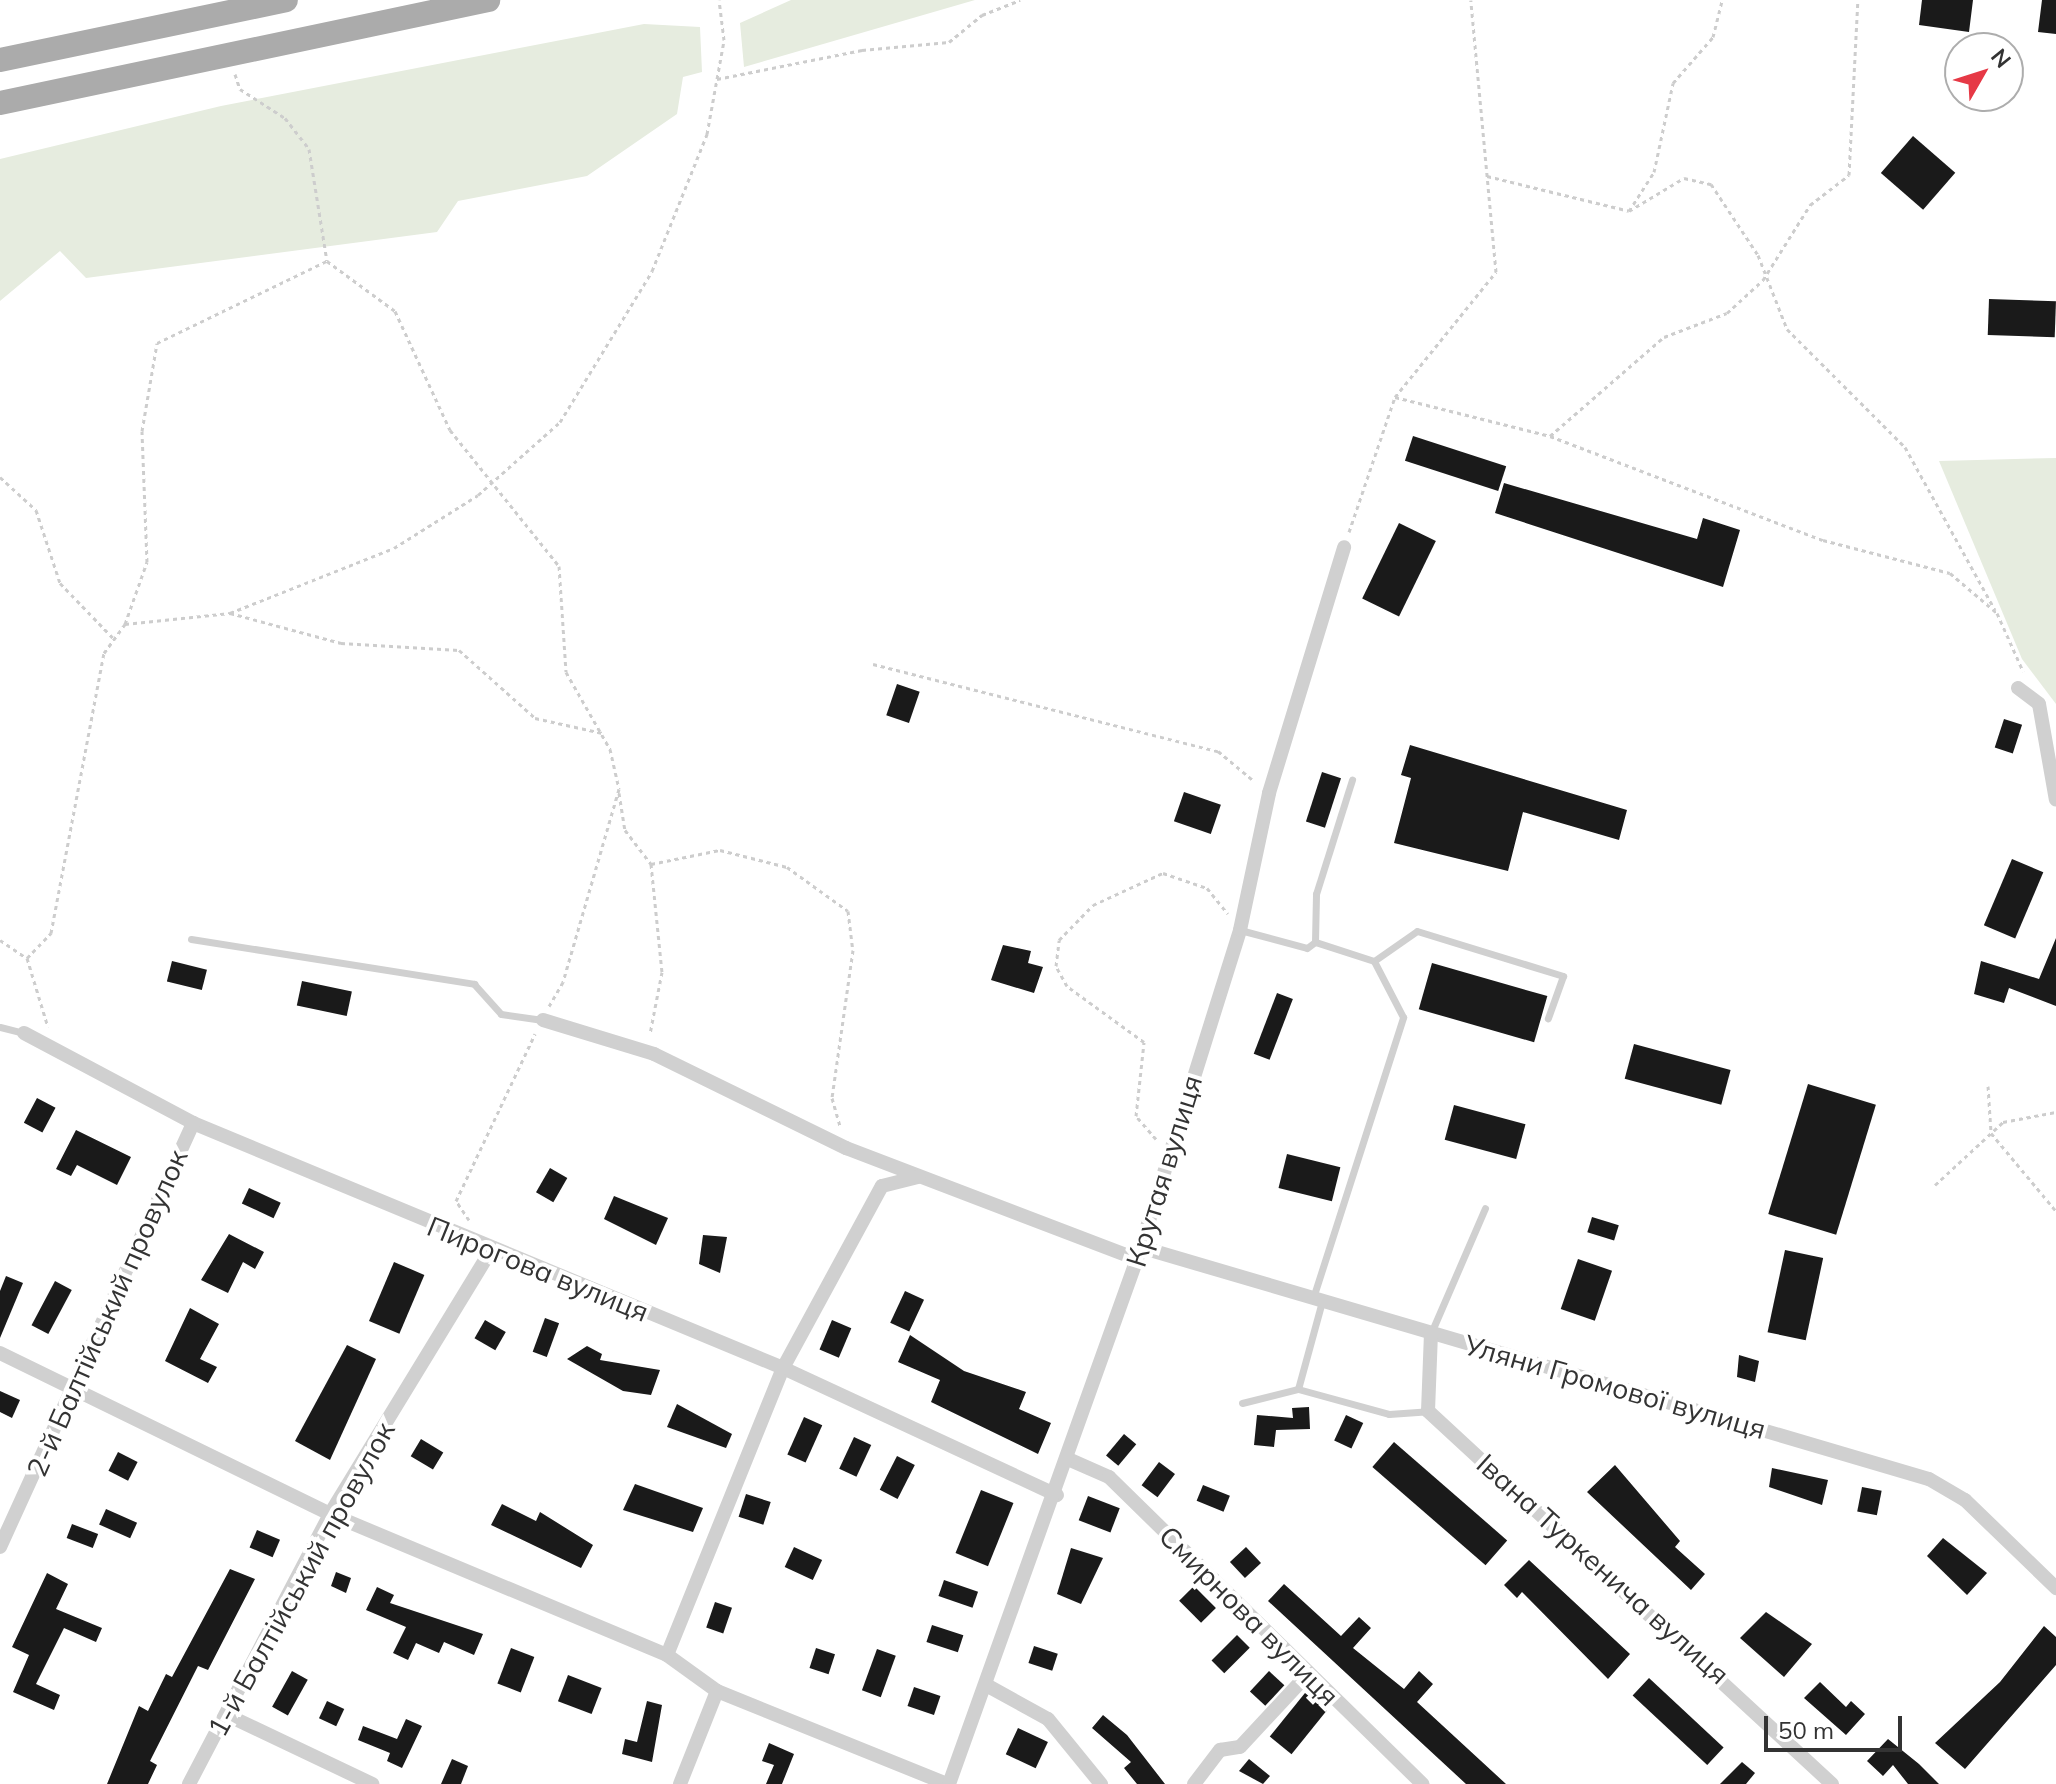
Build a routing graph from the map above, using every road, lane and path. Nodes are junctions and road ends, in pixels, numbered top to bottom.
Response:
1 (286, 0) edge
2 (488, 0) edge
3 (719, 0) edge
4 (1020, 0) edge
5 (1471, 0) edge
6 (1722, 0) edge
7 (1858, 0) edge
8 (229, 55) junction
9 (0, 60) edge
10 (717, 79) junction
11 (0, 103) edge
12 (1487, 176) junction
13 (1629, 211) junction
14 (327, 261) junction
15 (1763, 280) junction
16 (1395, 397) junction
17 (1550, 436) junction
18 (0, 477) edge
19 (490, 484) junction
20 (1344, 547) joint
21 (230, 613) junction
22 (1997, 613) junction
23 (125, 624) junction
24 (114, 639) junction
25 (873, 664) dead end
26 (2018, 688) dead end
27 (2039, 704) junction
28 (602, 733) junction
29 (1352, 780) dead end
30 (619, 789) junction
31 (1269, 793) junction
32 (2056, 800) edge
33 (651, 864) junction
34 (1240, 930) junction
35 (191, 939) dead end
36 (0, 940) edge
37 (1315, 942) junction
38 (27, 958) junction
39 (1374, 961) junction
40 (1548, 1018) dead end
41 (543, 1020) junction
42 (0, 1027) edge
43 (24, 1033) joint
44 (56, 1053) junction
45 (654, 1054) junction
46 (1988, 1086) dead end
47 (2056, 1112) edge
48 (193, 1123) junction
49 (1991, 1133) junction
50 (846, 1148) junction
51 (1168, 1153) junction
52 (919, 1177) junction
53 (1935, 1185) dead end
54 (1485, 1208) dead end
55 (2056, 1211) edge
56 (490, 1252) junction
57 (1139, 1253) junction
58 (1318, 1300) junction
59 (1431, 1333) junction
60 (0, 1353) edge
61 (783, 1368) junction
62 (1298, 1389) junction
63 (77, 1390) junction
64 (1242, 1403) dead end
65 (1428, 1411) junction
66 (1068, 1459) junction
67 (1057, 1495) junction
68 (330, 1514) junction
69 (0, 1547) edge
70 (2056, 1588) edge
71 (667, 1655) junction
72 (1307, 1675) junction
73 (988, 1686) junction
74 (717, 1691) junction
75 (227, 1715) junction
76 (189, 1784) edge
77 (372, 1784) edge
78 (680, 1784) edge
79 (948, 1784) edge
80 (1101, 1784) edge
81 (1194, 1784) edge
82 (1423, 1784) edge
83 (1832, 1784) edge

1 - 9 main road
2 - 8 main road
3 - 10 path
4 - 10 path
5 - 12 path
6 - 13 path
7 - 15 path
8 - 11 main road
8 - 14 path
10 - 19 path
12 - 13 path
12 - 16 path
13 - 15 path
14 - 19 path
14 - 23 path
15 - 17 path
15 - 22 path
16 - 17 path
16 - 20 path
17 - 22 path
18 - 24 path
19 - 21 path
19 - 28 path
20 - 31 street, Крутая вулиця
21 - 23 path
21 - 28 path
22 - 27 path
23 - 24 path
24 - 38 path
25 - 31 path
26 - 27 street
27 - 32 street
28 - 30 path
29 - 37 lane
30 - 33 path
30 - 41 path
31 - 34 street, Крутая вулиця
33 - 45 path
33 - 50 path
34 - 37 lane
34 - 51 street, Крутая вулиця
34 - 51 path
35 - 41 lane
36 - 38 path
37 - 39 lane
38 - 44 path
39 - 40 lane
39 - 58 lane
41 - 45 street, Уляни Громової вулиця
41 - 56 path
42 - 43 lane
43 - 44 street, Пирогова вулиця
44 - 48 street, Пирогова вулиця
45 - 50 street, Уляни Громової вулиця
46 - 49 path
47 - 49 path
48 - 56 street, Пирогова вулиця
48 - 63 street, 2-й Балтійський провулок
49 - 53 path
49 - 55 path
50 - 52 street, Уляни Громової вулиця
51 - 57 street, Крутая вулиця
52 - 57 street, Уляни Громової вулиця
52 - 61 street
54 - 59 lane
56 - 61 street, Пирогова вулиця
56 - 68 street, 1-й Балтійський провулок
57 - 58 street, Уляни Громової вулиця
57 - 66 street, Крутая вулиця
58 - 59 street, Уляни Громової вулиця
58 - 62 lane
59 - 65 street
59 - 70 street, Уляни Громової вулиця
60 - 63 street
61 - 67 street, Пирогова вулиця
61 - 71 street
62 - 64 lane
62 - 65 lane
63 - 68 street
63 - 69 street, 2-й Балтійський провулок
65 - 83 street, Івана Туркенича вулиця
66 - 67 street, Крутая вулиця
66 - 72 street, Смирнова вулиця
67 - 73 street, Крутая вулиця
68 - 71 street
68 - 75 street, 1-й Балтійський провулок
71 - 74 street
72 - 81 street
72 - 82 street, Смирнова вулиця
73 - 79 street, Крутая вулиця
73 - 80 street
74 - 78 street
74 - 79 street
75 - 76 street, 1-й Балтійський провулок
75 - 77 street

